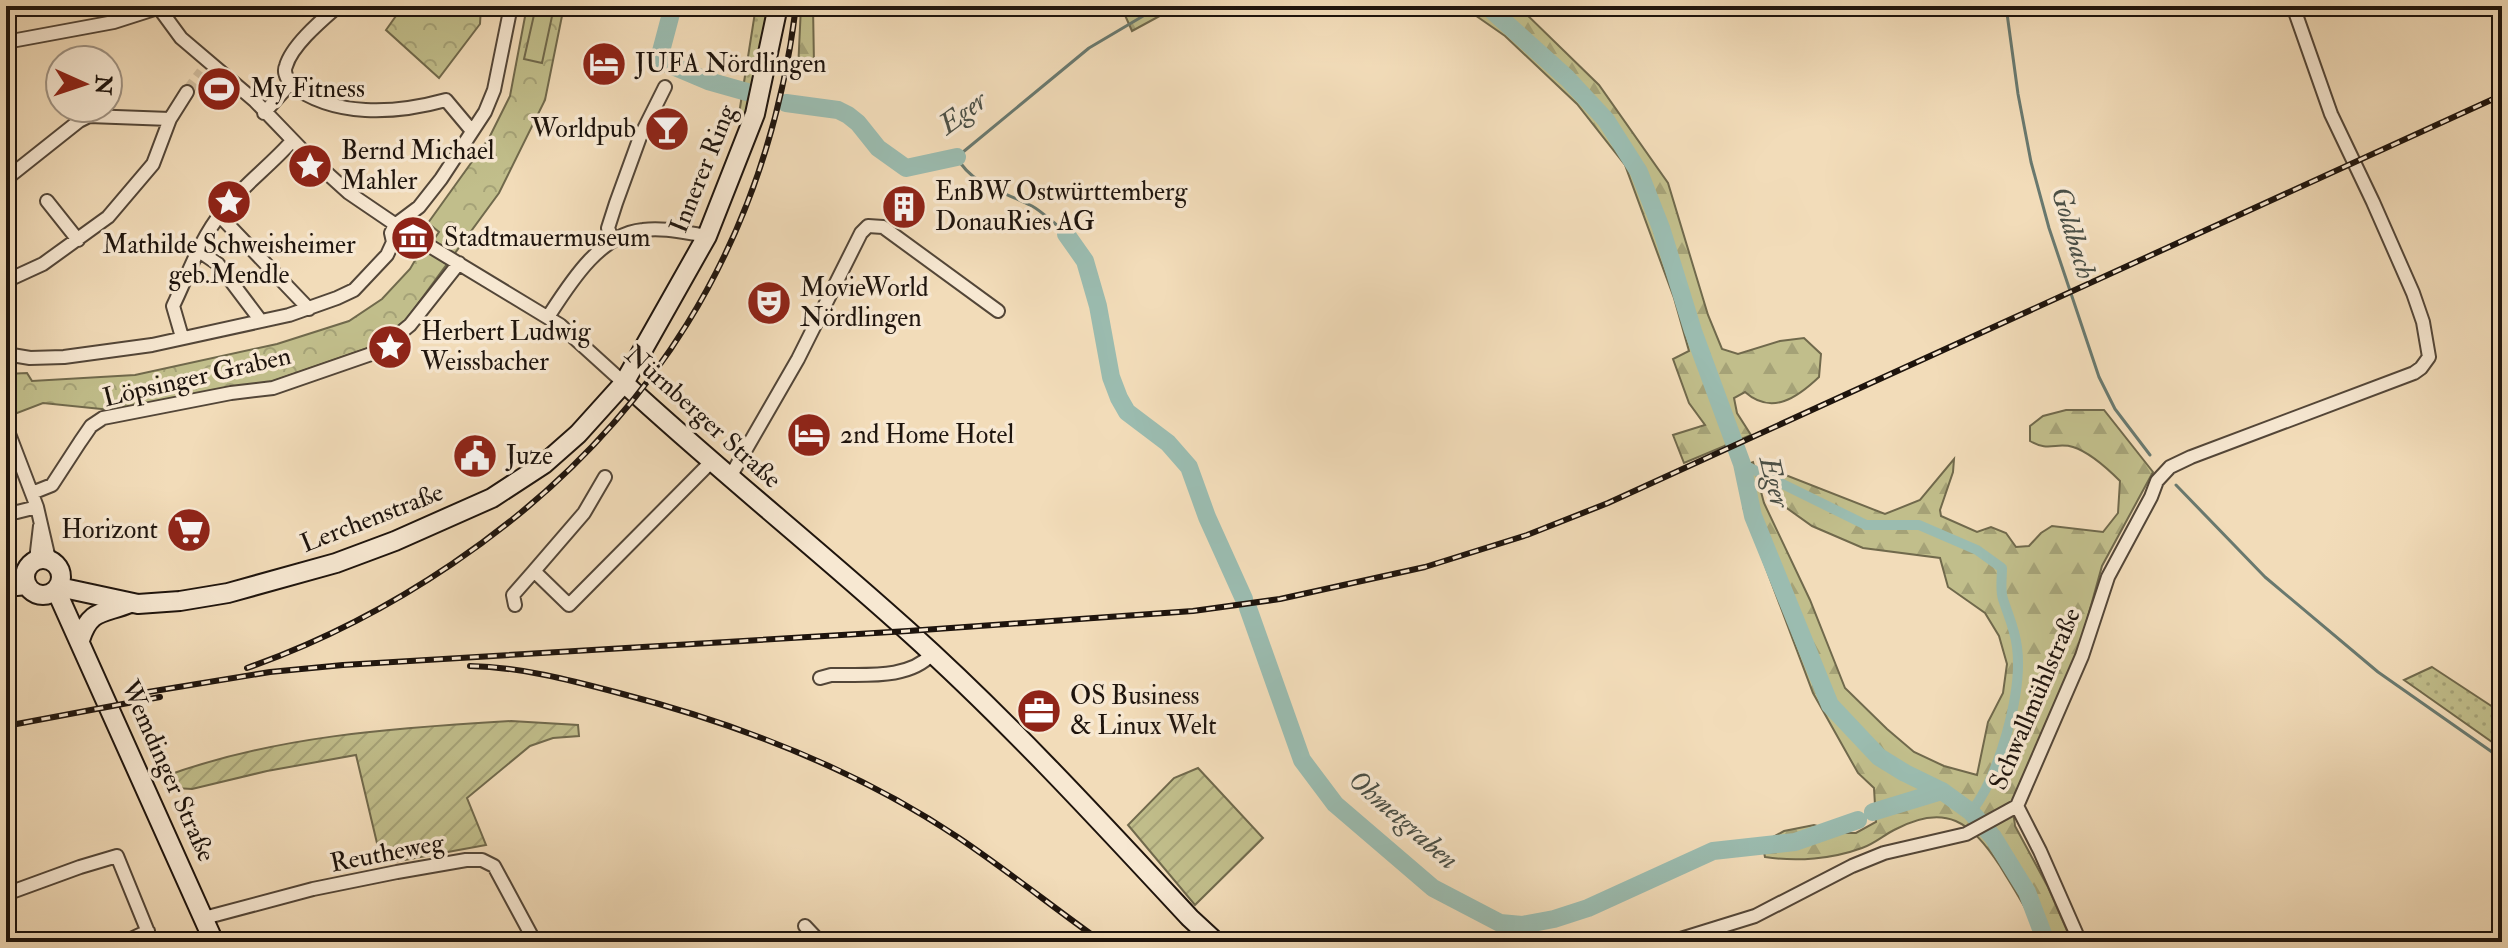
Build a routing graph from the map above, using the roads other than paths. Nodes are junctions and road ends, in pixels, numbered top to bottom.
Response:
1 (337, 6) edge
2 (511, 6) edge
3 (778, 6) edge
4 (2293, 6) edge
5 (162, 7) edge
6 (6, 42) edge
7 (665, 87) dead end
8 (295, 88) junction
9 (187, 92) tunnel mouth
10 (264, 113) junction
11 (170, 119) junction
12 (472, 131) junction
13 (292, 141) junction
14 (6, 179) edge
15 (47, 201) dead end
16 (219, 215) junction
17 (397, 226) junction
18 (707, 236) junction
19 (78, 240) junction
20 (613, 241) junction
21 (423, 242) tunnel mouth
22 (199, 251) junction
23 (459, 263) junction
24 (6, 281) edge
25 (309, 309) junction
26 (998, 311) dead end
27 (548, 317) junction
28 (261, 321) junction
29 (182, 337) junction
30 (6, 354) edge
31 (624, 383) junction
32 (6, 426) edge
33 (712, 461) junction
34 (605, 477) dead end
35 (730, 477) junction
36 (32, 493) junction
37 (37, 507) junction
38 (6, 510) edge
39 (34, 570) junction
40 (534, 571) junction
41 (6, 578) edge
42 (6, 587) edge
43 (56, 587) junction
44 (130, 603) junction
45 (515, 605) dead end
46 (80, 640) junction
47 (932, 654) junction
48 (820, 678) dead end
49 (2011, 809) junction
50 (6, 894) edge
51 (204, 918) junction
52 (805, 926) dead end
53 (150, 937) edge
54 (125, 942) edge
55 (214, 942) edge
56 (535, 942) edge
57 (820, 942) edge
58 (1216, 942) edge
59 (1671, 942) edge
60 (2080, 942) edge

1 - 8 street
2 - 12 street
3 - 18 main road, Innerer Ring
4 - 49 street, Schwallmühlstraße
5 - 6 street
5 - 10 street
7 - 20 street
8 - 10 street
8 - 12 street
9 - 11 street
10 - 13 street
11 - 14 street
11 - 19 street
12 - 17 street
13 - 16 street
13 - 17 street
15 - 19 street
16 - 22 street
16 - 25 street
17 - 25 street
18 - 20 street
18 - 31 main road, Innerer Ring
19 - 24 street
20 - 27 street
21 - 23 street, Nürnberger Straße
22 - 28 street
22 - 29 street
23 - 27 street, Nürnberger Straße
23 - 36 street, Löpsinger Graben
25 - 28 street
26 - 35 street
27 - 31 street, Nürnberger Straße
28 - 29 street
29 - 30 street
31 - 33 main road, Nürnberger Straße
31 - 44 main road, Lerchenstraße
32 - 36 street
33 - 35 main road, Nürnberger Straße
33 - 40 street
34 - 40 street
35 - 47 main road, Nürnberger Straße
36 - 37 street
37 - 38 street
37 - 39 street
39 - 41 main road
39 - 42 main road
39 - 43 main road, Wemdinger Straße
39 - 43 main road
40 - 45 street
43 - 44 main road, Lerchenstraße
43 - 46 main road, Wemdinger Straße
44 - 46 main road
46 - 51 main road, Wemdinger Straße
47 - 48 street
47 - 58 main road, Nürnberger Straße
49 - 59 street, Schwallmühlstraße
49 - 60 street
50 - 53 street
51 - 55 main road, Wemdinger Straße
51 - 56 street, Reutheweg
52 - 57 street
53 - 54 street

